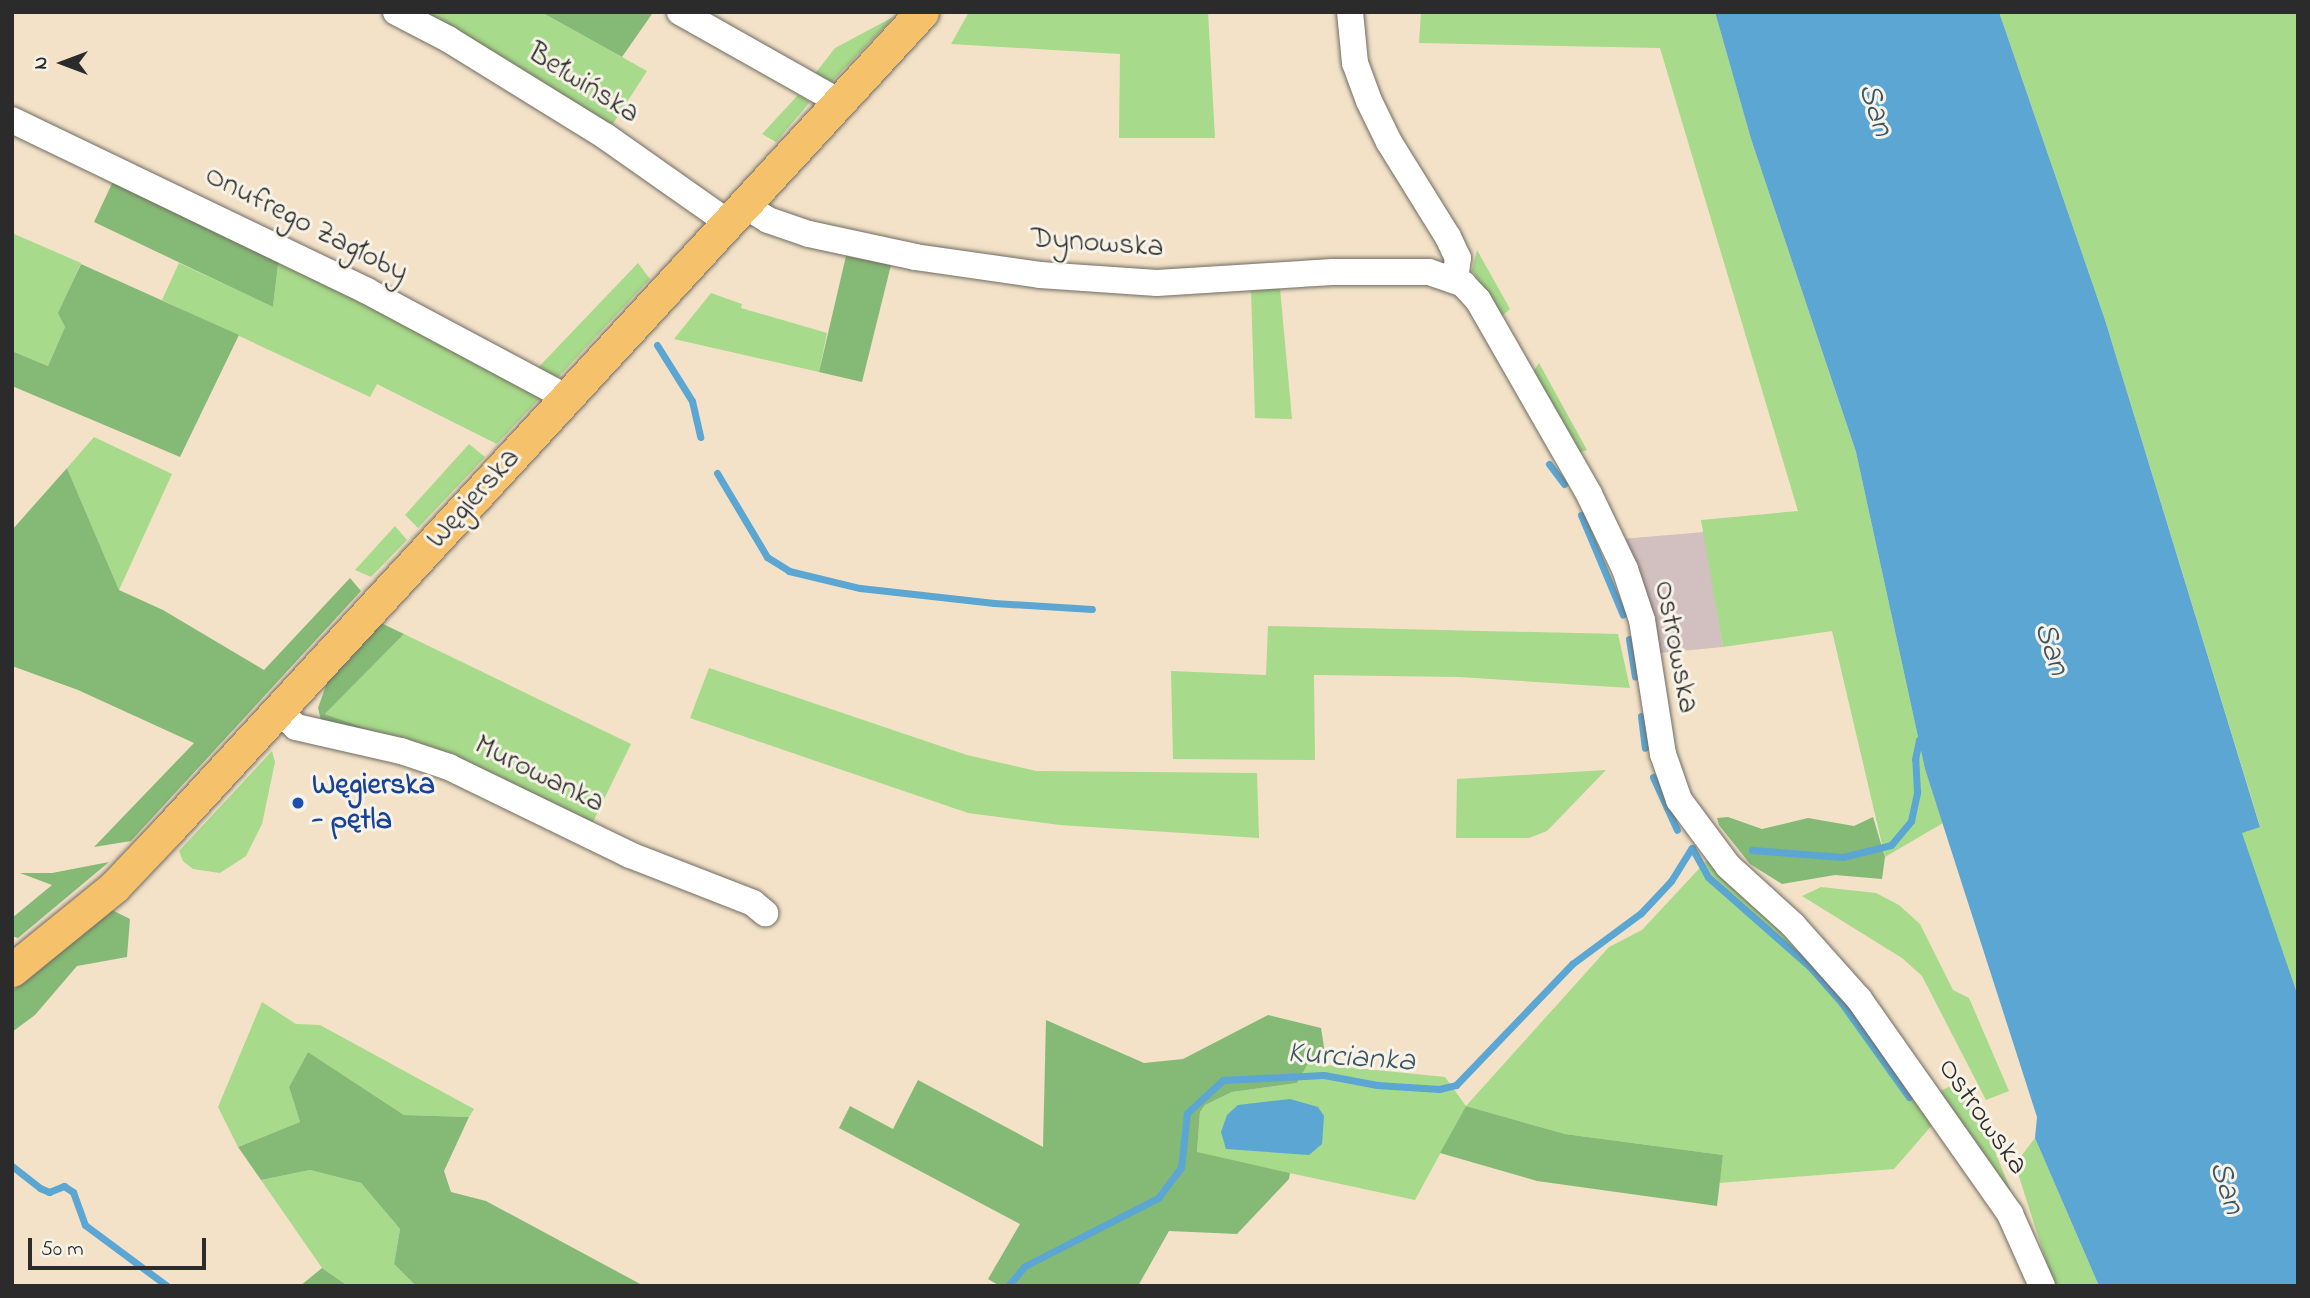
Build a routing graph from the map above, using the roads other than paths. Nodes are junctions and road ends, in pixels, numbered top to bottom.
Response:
1 (396, 12) edge
2 (680, 12) edge
3 (922, 12) edge
4 (1350, 12) edge
5 (840, 103) junction
6 (12, 120) edge
7 (737, 214) junction
8 (1455, 279) junction
9 (566, 398) junction
10 (279, 711) junction
11 (765, 913) dead end
12 (12, 970) edge
13 (2042, 1286) edge

1 - 7 street, Bełwińska
2 - 5 street
3 - 5 main road, Węgierska
4 - 8 street
5 - 7 main road, Węgierska
6 - 9 street, Onufrego Zagłoby
7 - 8 street, Dynowska
7 - 9 main road, Węgierska
8 - 13 street, Ostrowska
9 - 10 main road, Węgierska
10 - 11 street, Murowanka
10 - 12 main road, Węgierska

